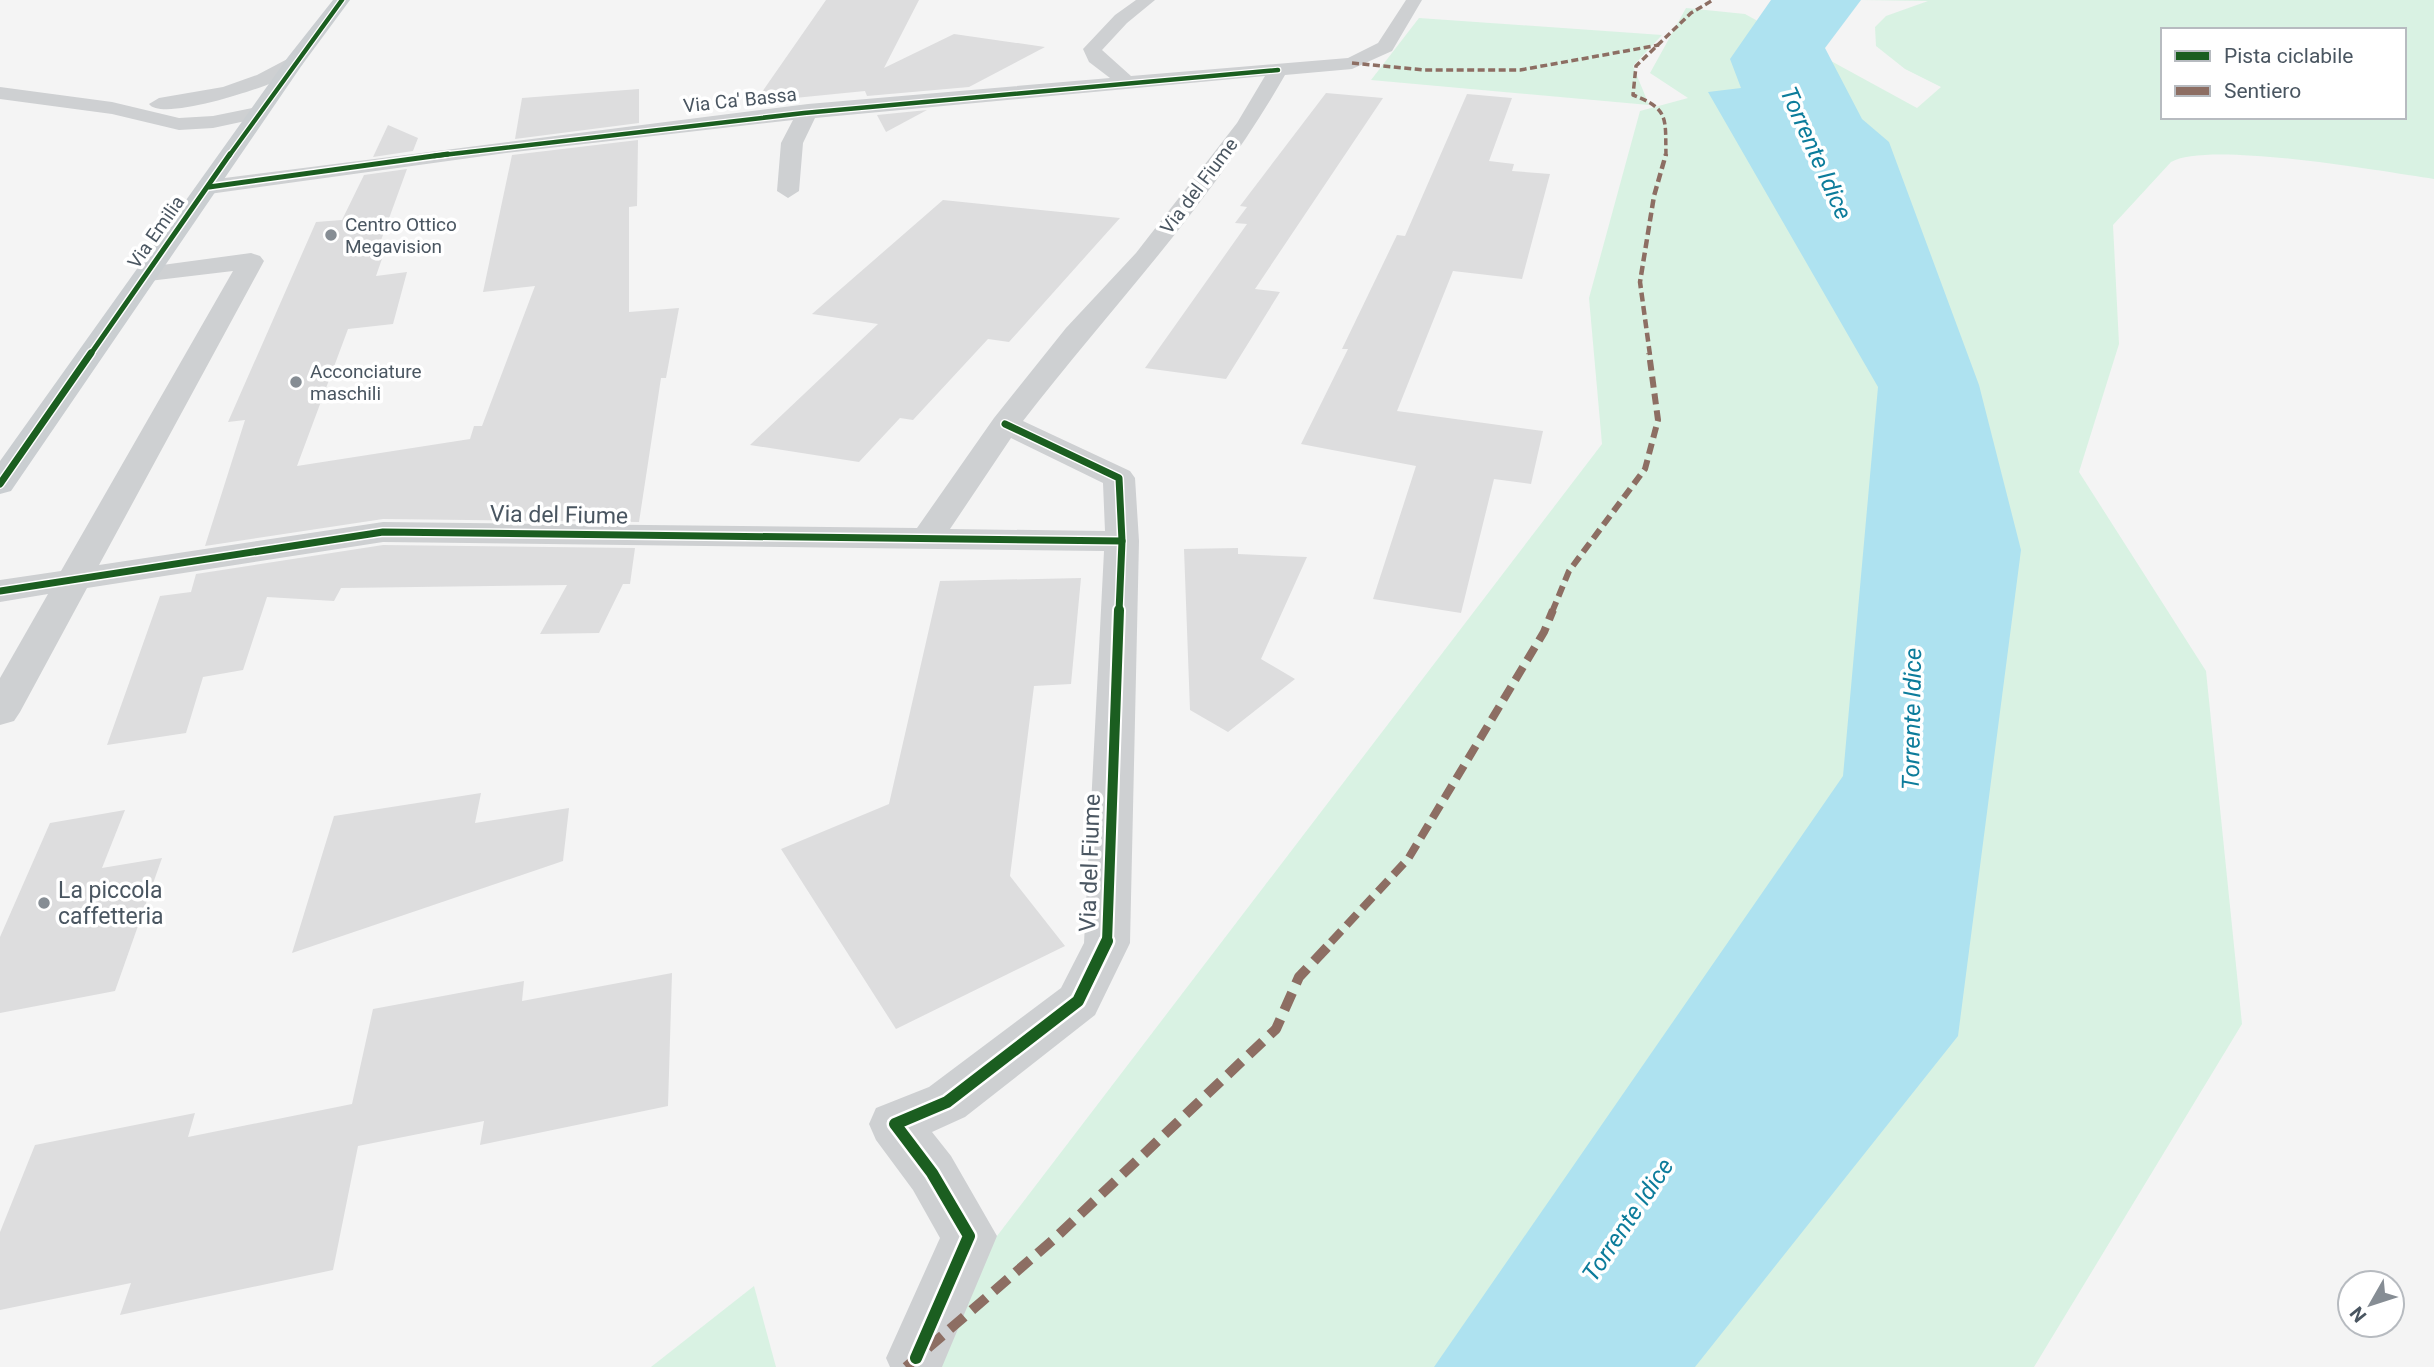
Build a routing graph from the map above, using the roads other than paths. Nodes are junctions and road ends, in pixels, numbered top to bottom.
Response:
1 (342, 0) edge
2 (1147, 0) edge
3 (1414, 0) edge
4 (295, 61) junction
5 (1278, 71) junction
6 (1126, 81) junction
7 (0, 93) edge
8 (112, 108) junction
9 (808, 110) junction
10 (257, 113) junction
11 (179, 124) junction
12 (215, 176) junction
13 (788, 191) dead end
14 (149, 273) junction
15 (1005, 424) junction
16 (0, 484) edge
17 (927, 538) junction
18 (1122, 541) junction
19 (76, 578) junction
20 (0, 591) edge
21 (0, 712) edge
22 (916, 1358) dead end

1 - 4 main road, Via Emilia
2 - 6 street
3 - 5 street
4 - 8 street
4 - 10 main road, Via Emilia
5 - 6 street, Via Ca' Bassa
5 - 15 street, Via del Fiume
6 - 9 street, Via Ca' Bassa
7 - 8 street
8 - 11 street
9 - 12 street, Via Ca' Bassa
9 - 13 street, Via Ca' Bassa
10 - 11 street
10 - 12 main road, Via Emilia
11 - 12 street
12 - 14 main road, Via Emilia
14 - 16 main road, Via Emilia
14 - 19 street
15 - 17 street, Via del Fiume
15 - 18 street, Via del Fiume
17 - 18 street, Via del Fiume
17 - 19 street, Via del Fiume
18 - 22 street, Via del Fiume
19 - 20 street, Via del Fiume
19 - 21 street

